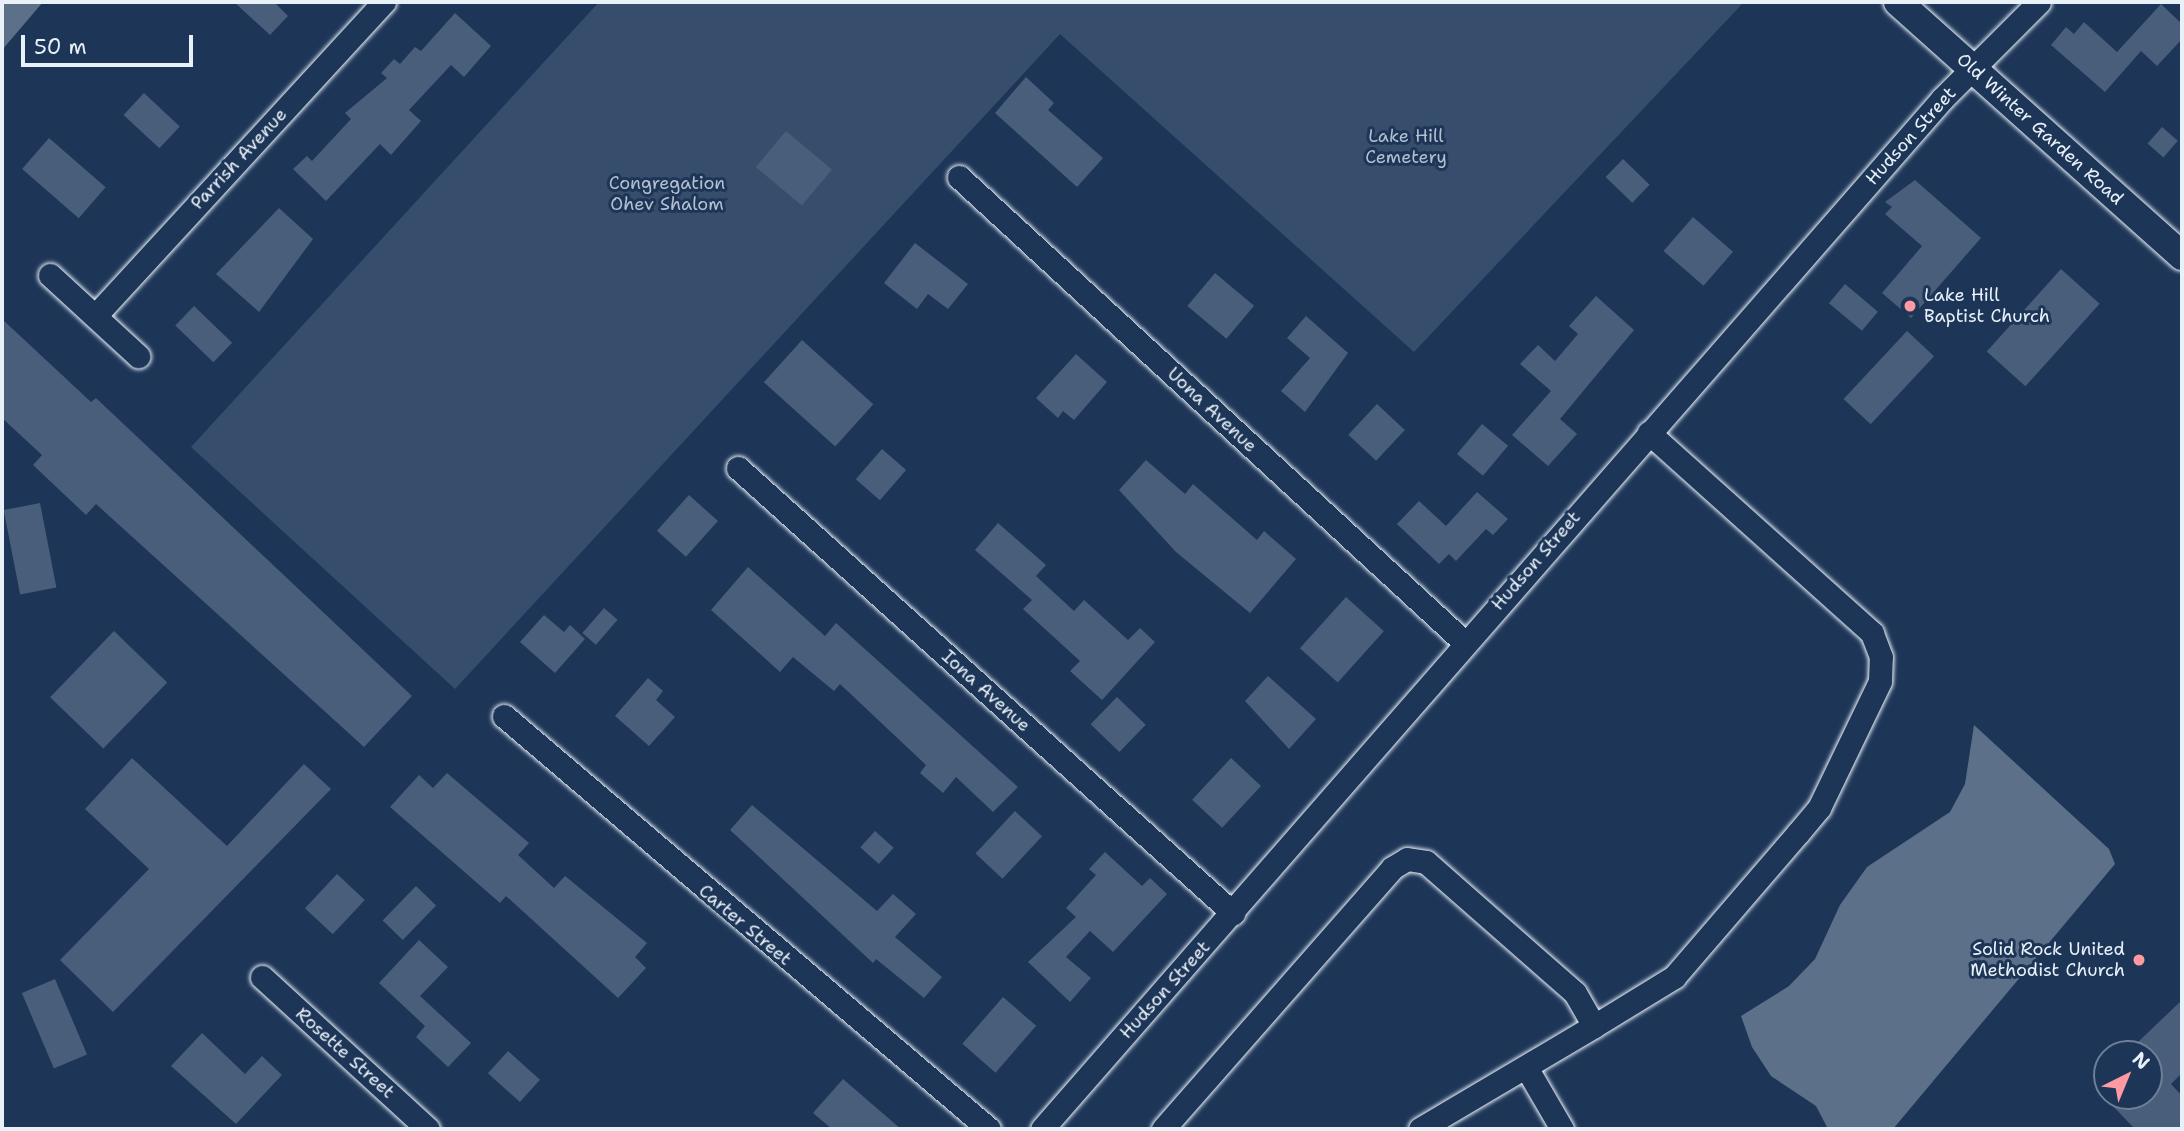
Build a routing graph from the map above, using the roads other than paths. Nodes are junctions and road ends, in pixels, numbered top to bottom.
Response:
1 (384, 2) edge
2 (1898, 2) edge
3 (2039, 2) edge
4 (1972, 70) junction
5 (959, 177) dead end
6 (2182, 256) edge
7 (50, 275) dead end
8 (94, 316) junction
9 (138, 356) dead end
10 (1649, 433) junction
11 (738, 468) dead end
12 (1464, 642) junction
13 (504, 716) dead end
14 (1233, 914) junction
15 (262, 977) dead end
16 (1594, 1026) junction
17 (1525, 1067) junction
18 (428, 1129) edge
19 (989, 1129) edge
20 (1042, 1129) edge
21 (1163, 1129) edge
22 (1420, 1129) edge
23 (1562, 1129) edge

1 - 8 street, Parrish Avenue
2 - 4 main road, Old Winter Garden Road
3 - 4 street, Hudson Street
4 - 6 main road, Old Winter Garden Road
4 - 10 street, Hudson Street
5 - 12 street, Uona Avenue
7 - 8 street
8 - 9 street
10 - 12 street, Hudson Street
10 - 16 street
11 - 14 street, Iona Avenue
12 - 14 street, Hudson Street
13 - 19 street, Carter Street
14 - 20 street, Hudson Street
15 - 18 street, Rosette Street
16 - 17 street
16 - 21 street
17 - 22 street
17 - 23 street

